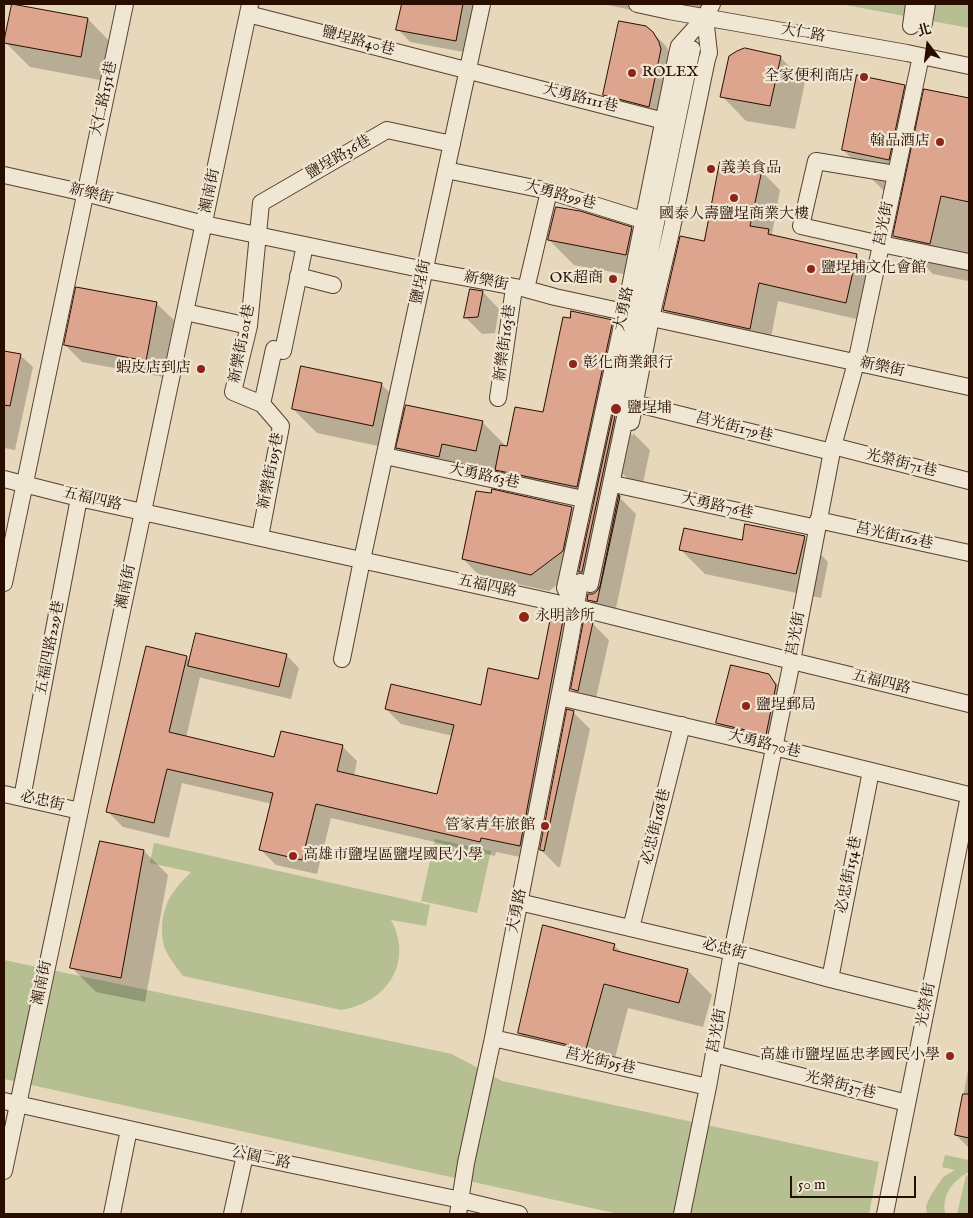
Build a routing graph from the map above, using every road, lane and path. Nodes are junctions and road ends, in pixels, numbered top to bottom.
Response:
1 (125, 4) edge
2 (482, 4) edge
3 (637, 4) edge
4 (914, 4) edge
5 (927, 4) edge
6 (249, 9) edge
7 (709, 10) edge
8 (692, 50) dead end
9 (921, 56) junction
10 (969, 66) edge
11 (468, 71) junction
12 (677, 124) junction
13 (452, 144) junction
14 (446, 170) junction
15 (895, 174) junction
16 (4, 175) edge
17 (549, 191) junction
18 (85, 193) junction
19 (649, 223) junction
20 (204, 224) junction
21 (672, 228) junction
22 (257, 235) junction
23 (882, 244) junction
24 (305, 245) junction
25 (969, 262) edge
26 (425, 270) junction
27 (298, 276) junction
28 (333, 284) dead end
29 (520, 288) junction
30 (185, 312) junction
31 (637, 315) junction
32 (249, 326) junction
33 (856, 362) junction
34 (969, 387) edge
35 (498, 398) dead end
36 (620, 399) junction
37 (262, 404) junction
38 (832, 449) junction
39 (384, 456) junction
40 (4, 479) edge
41 (969, 481) edge
42 (24, 483) junction
43 (618, 485) junction
44 (80, 498) junction
45 (584, 499) junction
46 (143, 511) junction
47 (818, 524) junction
48 (260, 537) junction
49 (969, 554) edge
50 (362, 560) junction
51 (4, 583) edge
52 (575, 607) junction
53 (342, 659) dead end
54 (792, 661) junction
55 (559, 697) junction
56 (969, 704) edge
57 (682, 726) junction
58 (774, 747) junction
59 (871, 771) junction
60 (4, 794) edge
61 (969, 796) edge
62 (22, 798) junction
63 (80, 811) junction
64 (519, 902) junction
65 (631, 928) junction
66 (732, 952) junction
67 (830, 979) junction
68 (927, 1003) junction
69 (493, 1038) junction
70 (714, 1054) junction
71 (708, 1087) junction
72 (11, 1103) edge
73 (907, 1103) junction
74 (128, 1129) junction
75 (245, 1155) junction
76 (4, 1171) edge
77 (460, 1207) edge
78 (112, 1214) edge
79 (232, 1214) edge
80 (519, 1214) edge
81 (682, 1214) edge
82 (884, 1214) edge

1 - 18 street, 大仁路151巷
2 - 11 street, 鹽埕街
3 - 7 street, 大仁路
4 - 5 street
6 - 11 street, 鹽埕路40巷
6 - 20 street, 瀨南街
7 - 9 street, 大仁路
7 - 12 street, 大勇路
7 - 12 street, 大勇路
8 - 12 street
9 - 10 street, 大仁路
9 - 15 street, 莒光街
11 - 12 street, 大勇路111巷
11 - 13 street, 鹽埕街
12 - 19 street, 大勇路
12 - 21 street, 大勇路
13 - 14 street, 鹽埕街
13 - 22 street, 鹽埕路36巷
14 - 17 street, 大勇路99巷
14 - 26 street, 鹽埕街
15 - 23 street, 莒光街
15 - 23 street
16 - 18 street, 新樂街
17 - 19 street, 大勇路99巷
17 - 29 street, 新樂街163巷
18 - 20 street, 新樂街
18 - 42 street, 大仁路151巷
19 - 21 street, 大勇路99巷
19 - 31 street, 大勇路
20 - 22 street, 新樂街
20 - 30 street, 瀨南街
21 - 31 street, 大勇路
22 - 24 street, 新樂街
22 - 32 street, 新樂街201巷
23 - 25 street
23 - 33 street, 莒光街
24 - 26 street, 新樂街
24 - 27 street
26 - 29 street, 新樂街
26 - 39 street, 鹽埕街
27 - 28 street
27 - 37 street
29 - 31 street, 新樂街
29 - 35 street, 新樂街163巷
30 - 32 street
30 - 46 street, 瀨南街
31 - 33 street, 新樂街
31 - 36 street, 大勇路
31 - 36 street, 大勇路
32 - 37 street, 新樂街201巷
33 - 34 street, 新樂街
33 - 38 street, 莒光街
36 - 38 street, 莒光街179巷
36 - 43 street, 大勇路
36 - 45 street, 大勇路
36 - 52 street
37 - 48 street, 新樂街195巷
38 - 41 street, 光榮街71巷
38 - 47 street, 莒光街
39 - 45 street, 大勇路63巷
39 - 50 street, 鹽埕街
40 - 42 street, 五福四路
42 - 44 street, 五福四路
42 - 51 street, 大仁路151巷
43 - 47 street, 大勇路76巷
43 - 52 street, 大勇路
44 - 46 street, 五福四路
44 - 62 street, 五福四路229巷
45 - 52 street, 大勇路
46 - 48 street, 五福四路
46 - 63 street, 瀨南街
47 - 49 street, 莒光街162巷
47 - 54 street, 莒光街
48 - 50 street, 五福四路
50 - 52 street, 五福四路
50 - 53 street, 鹽埕街
52 - 54 street, 五福四路
52 - 55 street, 大勇路
54 - 56 street, 五福四路
54 - 58 street, 莒光街
55 - 57 street, 大勇路70巷
55 - 64 street, 大勇路
57 - 58 street, 大勇路70巷
57 - 65 street, 必忠街168巷
58 - 59 street, 大勇路70巷
58 - 66 street, 莒光街
59 - 61 street, 大勇路70巷
59 - 67 street, 必忠街154巷
60 - 62 street, 必忠街
61 - 68 street, 光榮街
62 - 63 street, 必忠街
63 - 72 street, 瀨南街
64 - 65 street, 必忠街
64 - 69 street, 大勇路
65 - 66 street, 必忠街
66 - 67 street, 必忠街
66 - 70 street, 莒光街
67 - 68 street, 必忠街
68 - 73 street, 光榮街
69 - 71 street, 莒光街95巷
69 - 77 street, 大勇路
70 - 71 street, 莒光街
70 - 73 street, 光榮街37巷
71 - 81 street, 莒光街
72 - 74 street, 公園二路
72 - 76 street, 瀨南街
73 - 82 street, 光榮街
74 - 75 street, 公園二路
74 - 78 street
75 - 77 street, 公園二路
75 - 79 street
77 - 80 street, 公園二路

